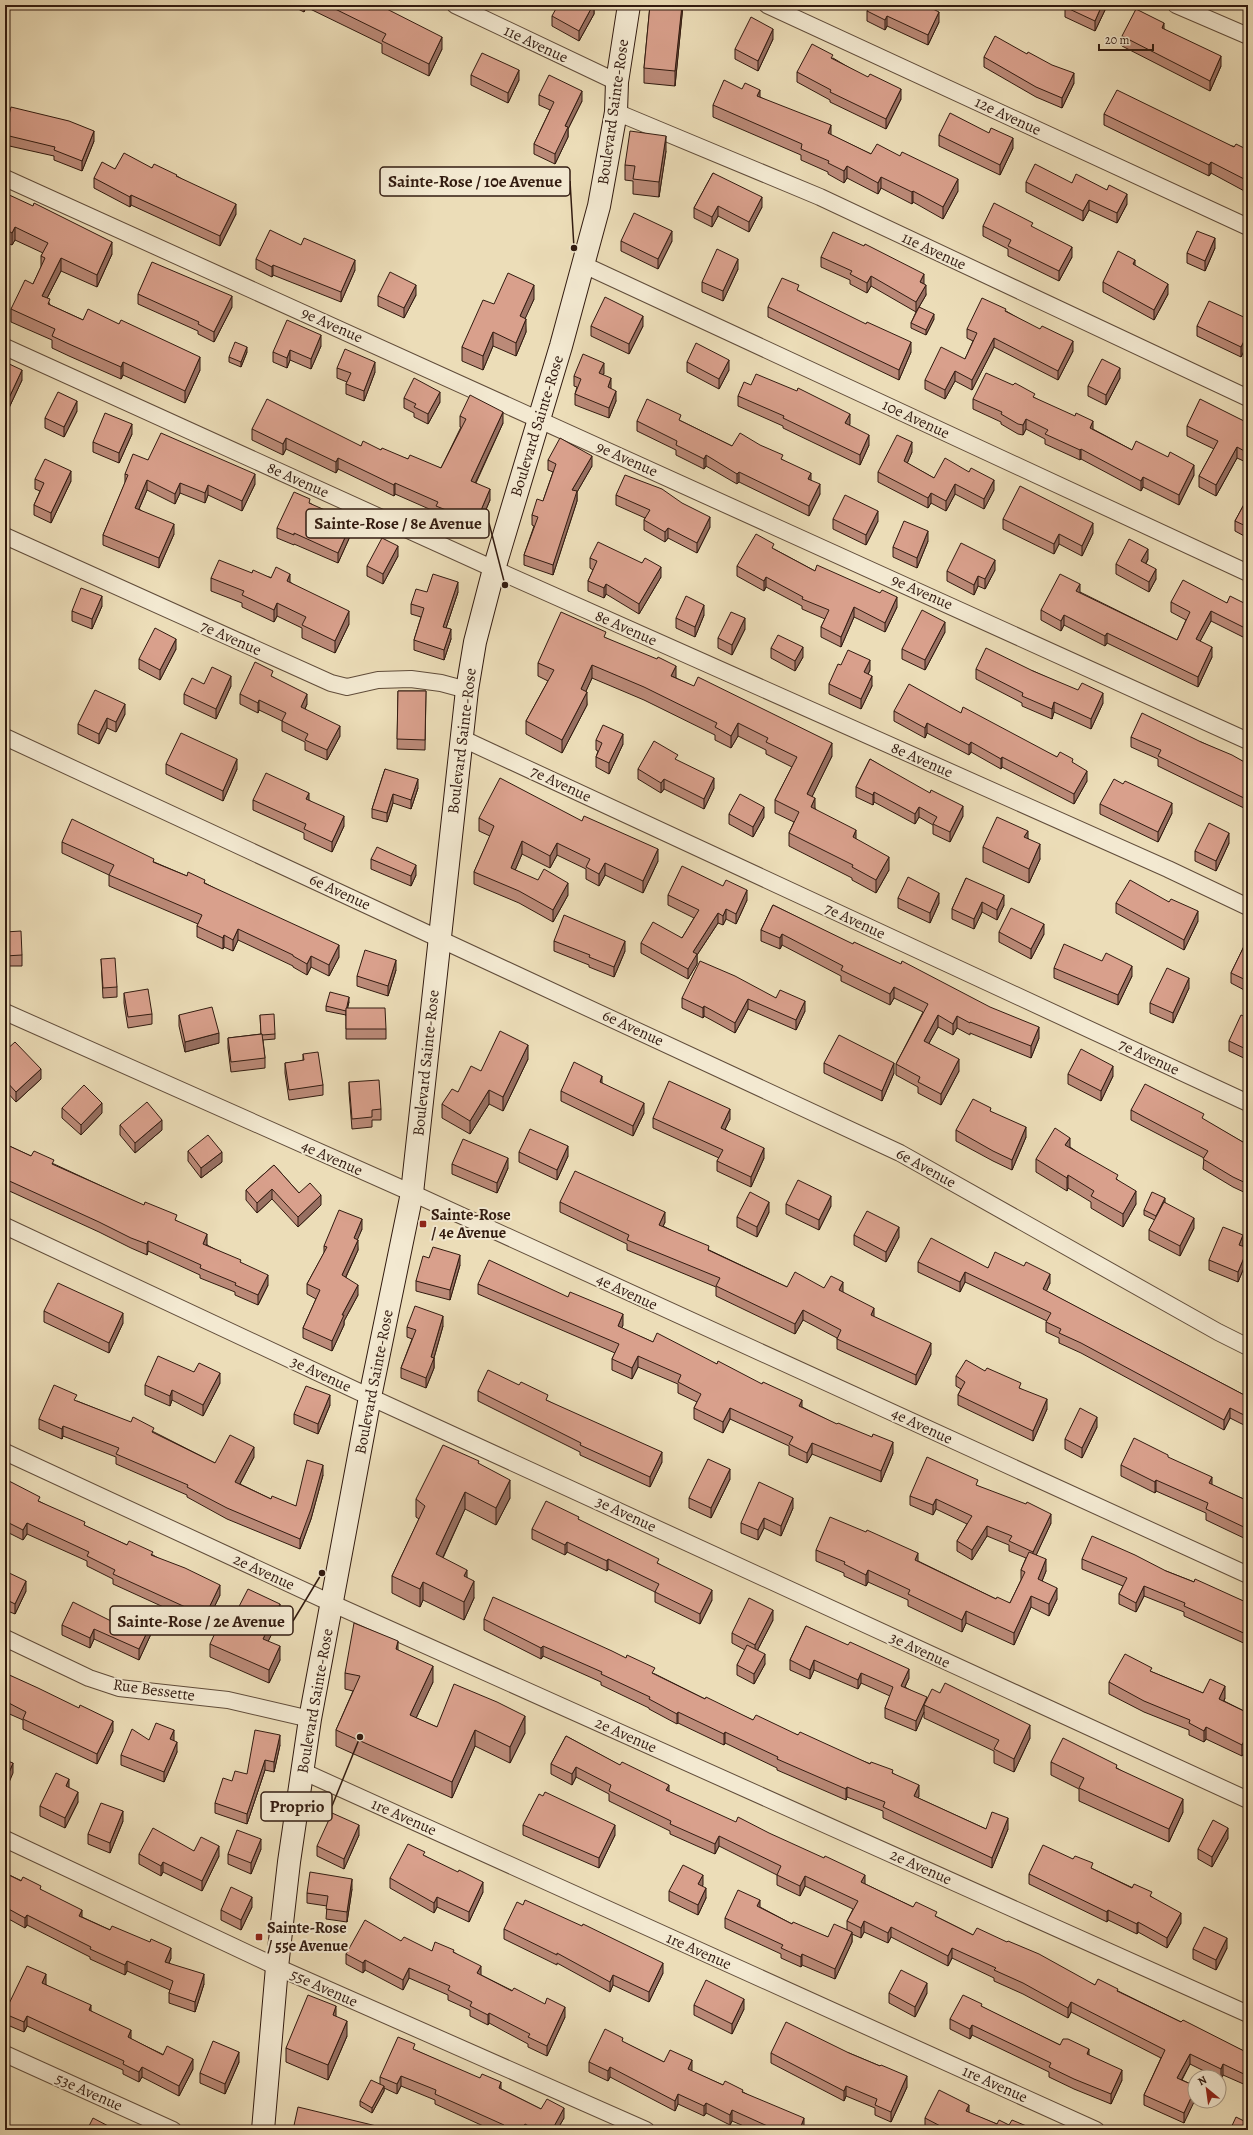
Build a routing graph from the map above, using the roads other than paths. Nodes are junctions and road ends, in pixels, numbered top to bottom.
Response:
1 (454, 5) edge
2 (629, 5) edge
3 (767, 5) edge
4 (1176, 5) edge
5 (1248, 36) edge
6 (617, 82) junction
7 (616, 112) junction
8 (5, 178) edge
9 (1248, 226) edge
10 (584, 265) junction
11 (5, 347) edge
12 (1248, 398) edge
13 (539, 419) junction
14 (5, 536) edge
15 (494, 569) junction
16 (1248, 573) edge
17 (467, 690) junction
18 (5, 737) edge
19 (461, 738) junction
20 (1248, 741) edge
21 (1248, 907) edge
22 (439, 938) junction
23 (5, 1012) edge
24 (1248, 1104) edge
25 (412, 1193) junction
26 (5, 1226) edge
27 (1248, 1347) edge
28 (370, 1397) junction
29 (5, 1452) edge
30 (1248, 1575) edge
31 (331, 1603) junction
32 (5, 1638) edge
33 (310, 1719) junction
34 (302, 1771) junction
35 (1248, 1800) edge
36 (5, 1839) edge
37 (277, 1967) junction
38 (1248, 2014) edge
39 (5, 2054) edge
40 (173, 2130) edge
41 (263, 2130) edge
42 (646, 2130) edge
43 (1096, 2130) edge

1 - 6 street, 11e Avenue
2 - 6 street, Boulevard Sainte-Rose
3 - 9 street, 12e Avenue
4 - 5 street
6 - 7 street, Boulevard Sainte-Rose
7 - 10 street, Boulevard Sainte-Rose
7 - 12 street, 11e Avenue
8 - 13 street, 9e Avenue
10 - 13 street, Boulevard Sainte-Rose
10 - 16 street, 10e Avenue
11 - 15 street, 8e Avenue
13 - 15 street, Boulevard Sainte-Rose
13 - 20 street, 9e Avenue
14 - 17 street, 7e Avenue
15 - 17 street, Boulevard Sainte-Rose
15 - 21 street, 8e Avenue
17 - 19 street, Boulevard Sainte-Rose
18 - 22 street, 6e Avenue
19 - 22 street, Boulevard Sainte-Rose
19 - 24 street, 7e Avenue
22 - 25 street, Boulevard Sainte-Rose
22 - 27 street, 6e Avenue
23 - 25 street, 4e Avenue
25 - 28 street, Boulevard Sainte-Rose
25 - 30 street, 4e Avenue
26 - 28 street, 3e Avenue
28 - 31 street, Boulevard Sainte-Rose
28 - 35 street, 3e Avenue
29 - 31 street, 2e Avenue
31 - 33 street, Boulevard Sainte-Rose
31 - 38 street, 2e Avenue
32 - 33 street, Rue Bessette
33 - 34 street, Boulevard Sainte-Rose
34 - 37 street, Boulevard Sainte-Rose
34 - 43 street, 1re Avenue
36 - 37 street, 55e Avenue
37 - 41 street, Boulevard Sainte-Rose
37 - 42 street, 55e Avenue
39 - 40 street, 53e Avenue

